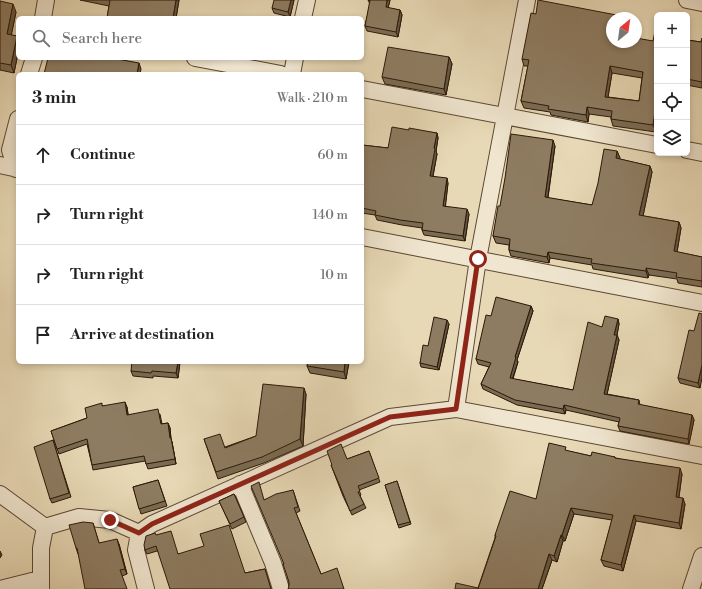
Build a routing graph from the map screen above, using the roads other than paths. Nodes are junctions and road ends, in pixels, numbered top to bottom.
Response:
1 (46, 0) edge
2 (307, 0) edge
3 (527, 0) edge
4 (687, 0) edge
5 (702, 2) edge
6 (43, 16) edge
7 (303, 16) edge
8 (33, 60) edge
9 (206, 60) edge
10 (295, 60) edge
11 (30, 72) edge
12 (270, 72) edge
13 (292, 72) edge
14 (364, 89) edge
15 (505, 116) junction
16 (16, 127) edge
17 (654, 144) edge
18 (690, 151) edge
19 (702, 153) edge
20 (0, 166) edge
21 (16, 166) edge
22 (16, 169) edge
23 (364, 237) edge
24 (478, 259) junction
25 (702, 303) edge
26 (456, 409) junction
27 (702, 456) edge
28 (240, 484) junction
29 (0, 494) edge
30 (45, 527) junction
31 (139, 533) junction
32 (702, 556) edge
33 (40, 584) edge
34 (0, 589) edge
35 (146, 589) edge
36 (281, 589) edge
37 (691, 589) edge

1 - 6 street
2 - 7 street
3 - 15 street
4 - 5 street
8 - 11 street
9 - 12 street
10 - 13 street
14 - 15 street
15 - 17 street
15 - 24 street
16 - 21 street
18 - 19 street
20 - 22 street
23 - 24 street
24 - 25 street
24 - 26 street
26 - 27 street
26 - 28 street
28 - 31 street
28 - 36 street
29 - 30 street
30 - 31 street
30 - 33 street
31 - 35 street
32 - 37 street
33 - 34 street

